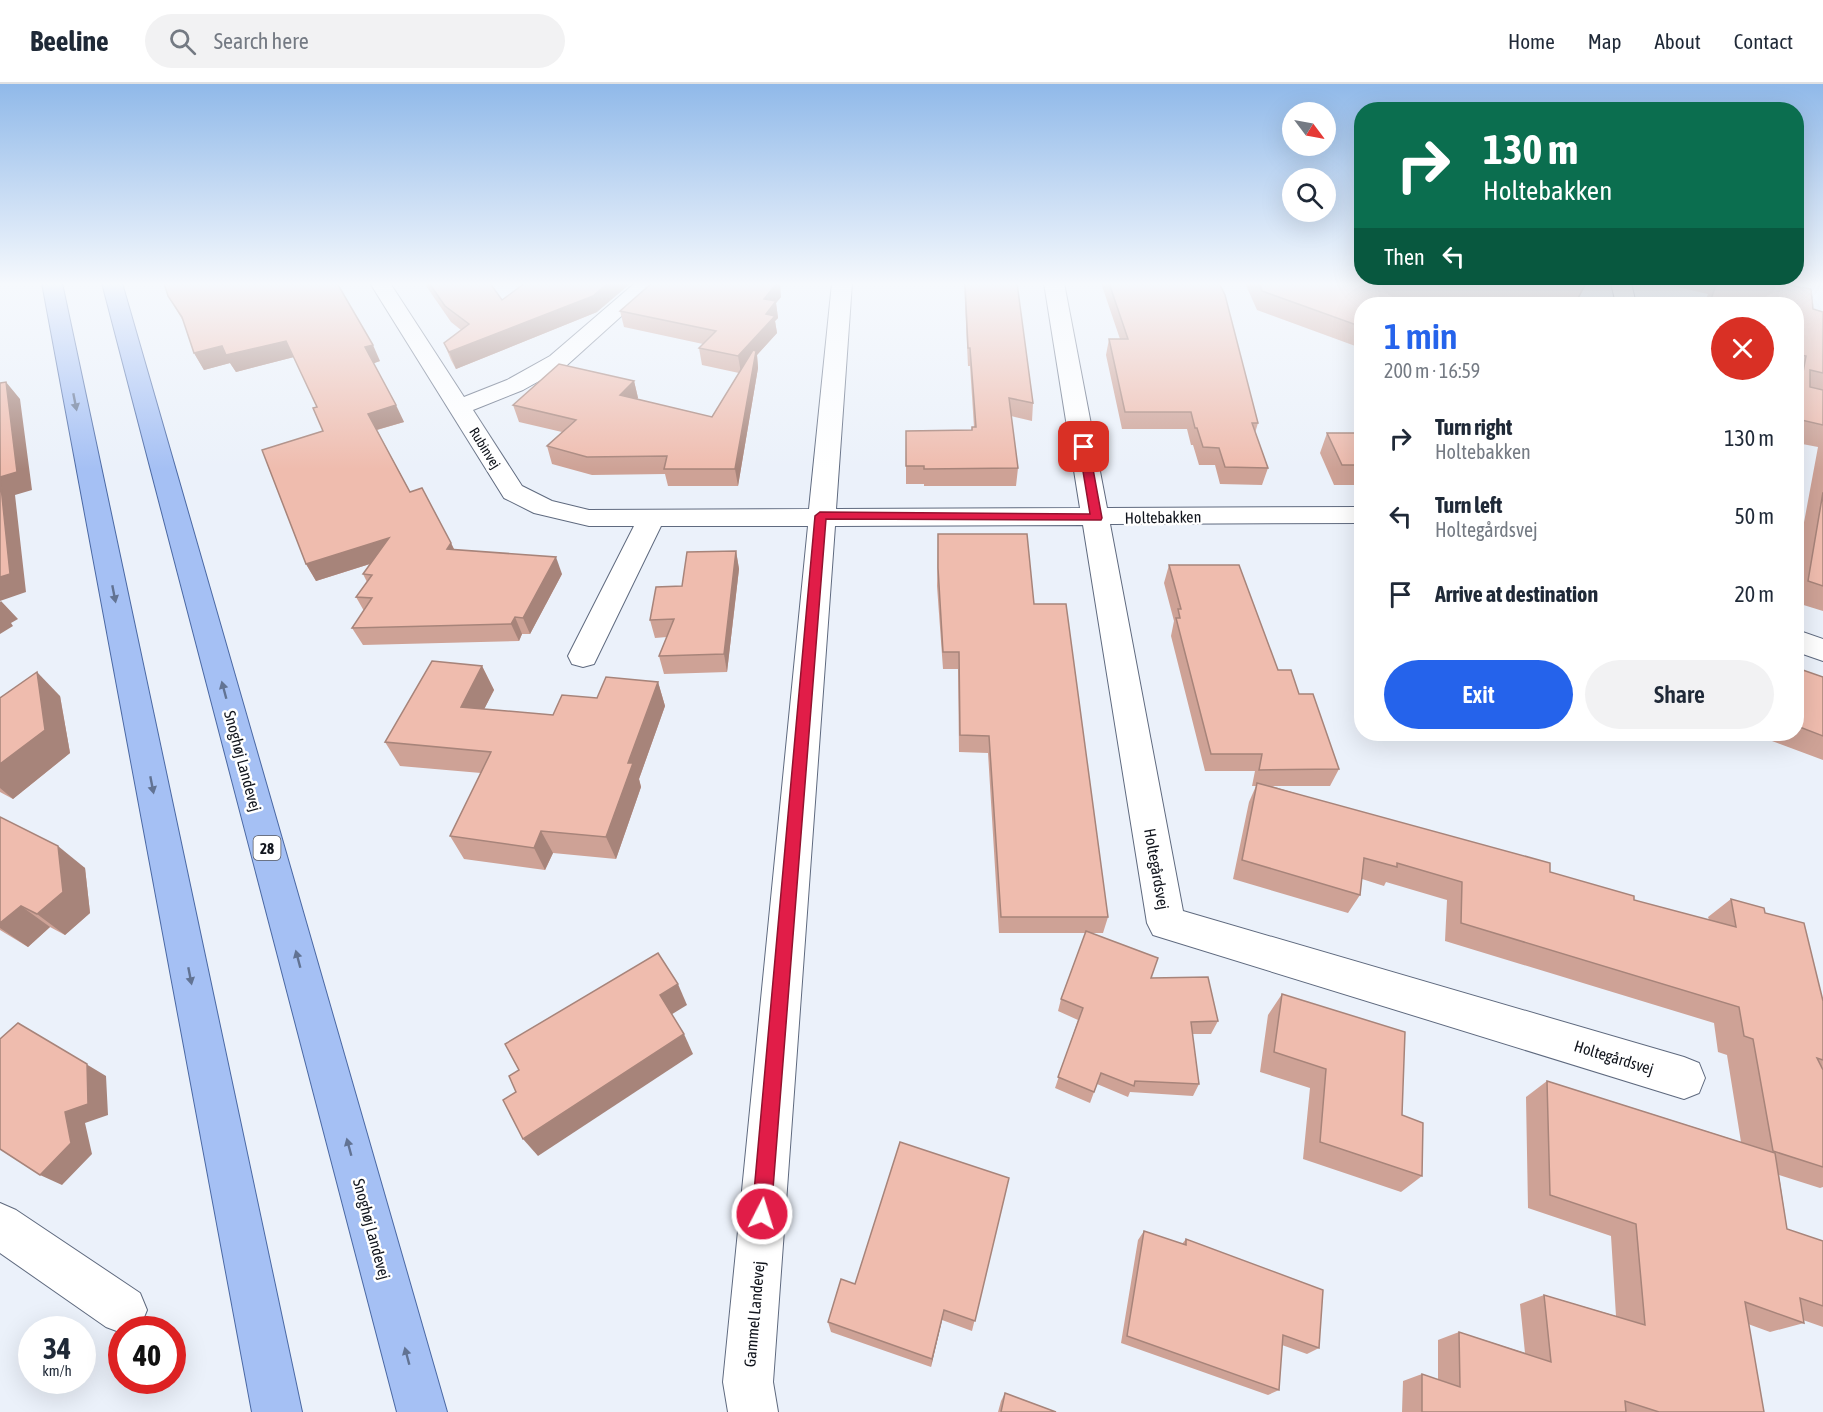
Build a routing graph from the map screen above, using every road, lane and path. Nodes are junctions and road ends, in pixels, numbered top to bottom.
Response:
1 (64, 345) edge
2 (129, 345) edge
3 (420, 345) edge
4 (576, 345) edge
5 (836, 345) edge
6 (1065, 345) edge
7 (460, 407) junction
8 (1354, 515) edge
9 (820, 516) junction
10 (652, 518) junction
11 (1097, 518) junction
12 (1804, 643) edge
13 (1823, 650) edge
14 (583, 656) dead end
15 (1684, 1078) dead end
16 (0, 1226) edge
17 (123, 1310) dead end
18 (277, 1412) edge
19 (422, 1412) edge
20 (753, 1412) edge

1 -> 18 main road
19 -> 2 main road, Snoghøj Landevej / 28
3 - 7 street, Rubinvej
4 - 7 street
5 - 9 street, Gammel Landevej
6 - 11 street, Holtegårdsvej
7 - 10 street, Rubinvej
8 - 11 street, Holtebakken
9 - 10 street, Rubinvej
9 - 11 street, Holtebakken
9 - 20 street, Gammel Landevej
10 - 14 street
11 - 15 street, Holtegårdsvej
12 - 13 street
16 - 17 street

